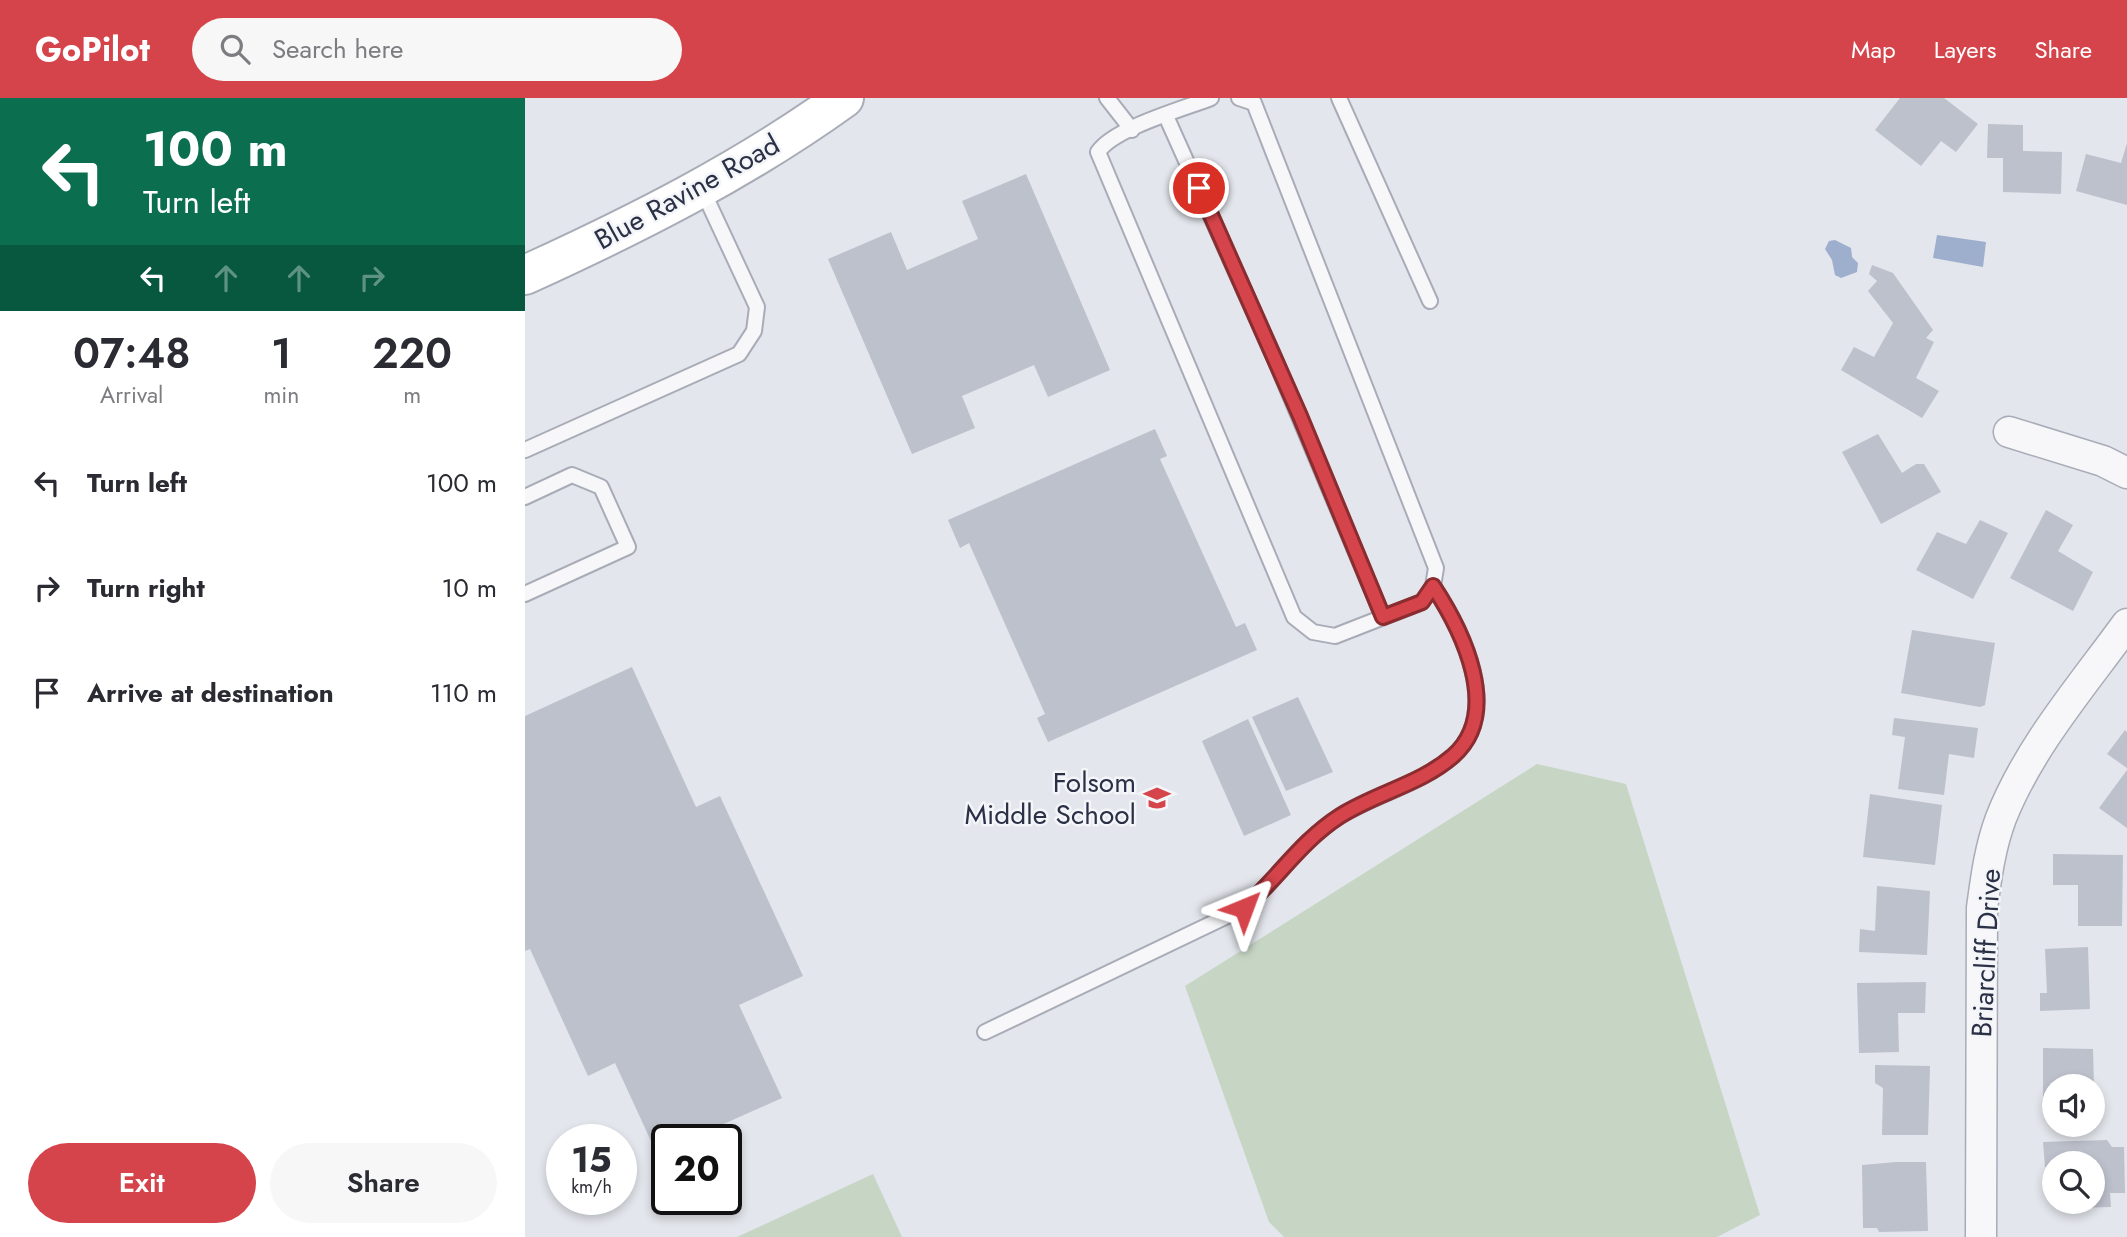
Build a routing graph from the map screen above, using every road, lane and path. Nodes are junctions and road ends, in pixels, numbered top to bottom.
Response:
1 (844, 98) edge
2 (1107, 98) edge
3 (1211, 98) edge
4 (1239, 98) edge
5 (1339, 98) edge
6 (1166, 116) junction
7 (1132, 130) junction
8 (702, 189) junction
9 (525, 275) edge
10 (1430, 302) dead end
11 (2009, 432) dead end
12 (525, 450) edge
13 (2127, 472) edge
14 (525, 497) edge
15 (1433, 586) junction
16 (525, 594) edge
17 (1383, 617) junction
18 (2127, 624) edge
19 (985, 1032) dead end
20 (1981, 1237) edge

1 - 8 main road, Blue Ravine Road
2 - 7 lane
3 - 6 lane
4 - 15 lane
5 - 10 lane
6 - 7 lane
6 - 17 lane
7 - 17 lane
8 - 9 main road, Blue Ravine Road
8 - 12 lane
11 - 13 street
14 - 16 lane
15 - 17 lane
15 - 19 lane
18 - 20 street, Briarcliff Drive

